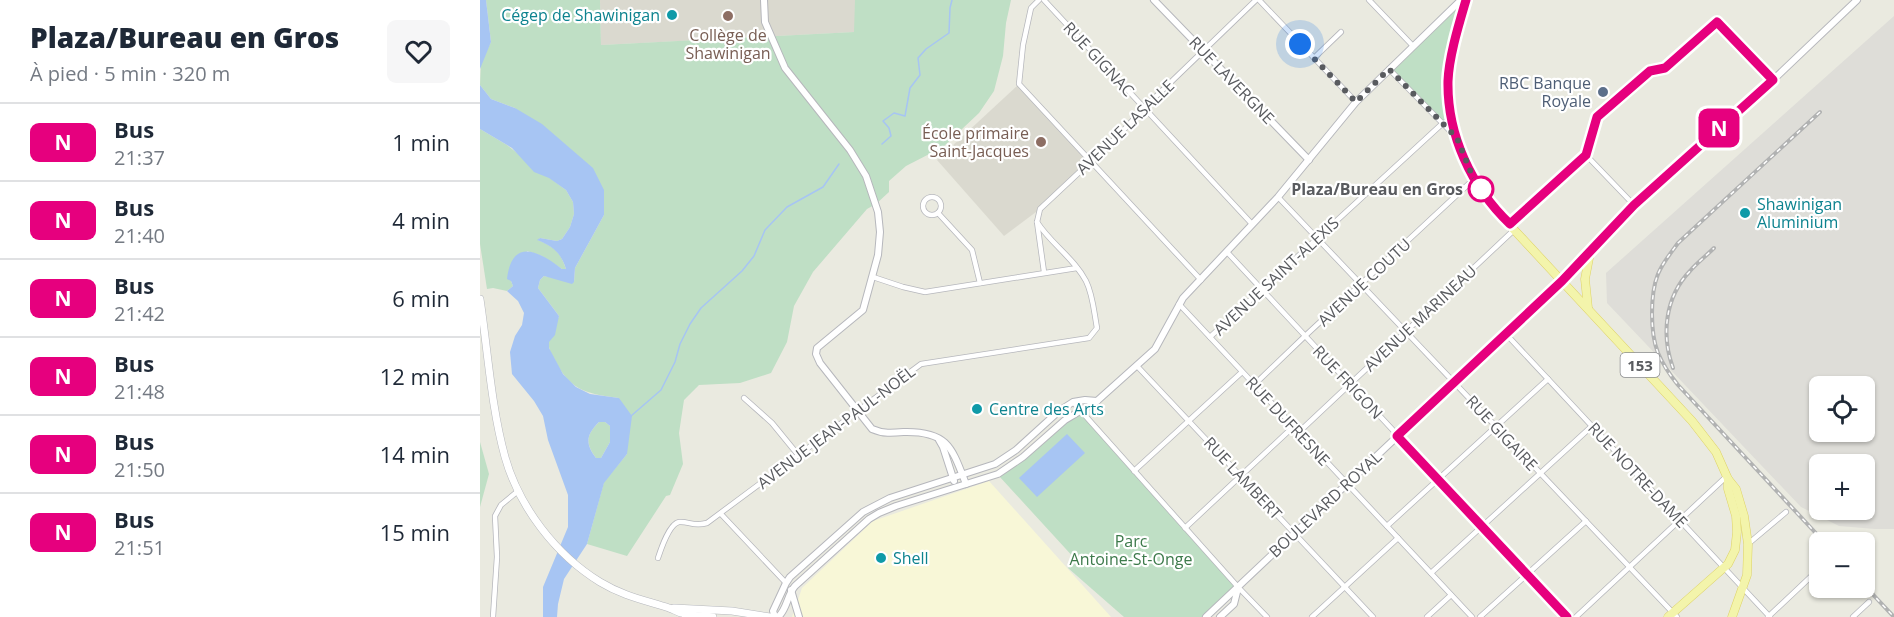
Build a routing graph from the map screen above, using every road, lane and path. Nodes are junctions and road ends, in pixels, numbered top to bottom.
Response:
1 (764, 0) edge
2 (1039, 0) edge
3 (1044, 0) edge
4 (1154, 0) edge
5 (1257, 0) edge
6 (1369, 0) edge
7 (1464, 0) edge
8 (1857, 0) edge
9 (1341, 32) dead end
10 (1413, 46) junction
11 (1203, 50) junction
12 (1314, 58) junction
13 (1389, 69) junction
14 (1356, 102) junction
15 (1144, 108) junction
16 (1451, 120) junction
17 (1443, 123) junction
18 (1457, 138) junction
19 (1586, 155) dead end
20 (1309, 160) junction
21 (1092, 161) junction
22 (1474, 180) junction
23 (1278, 197) junction
24 (1634, 205) junction
25 (938, 213) junction
26 (1037, 222) junction
27 (1252, 224) junction
28 (1515, 229) junction
29 (1317, 238) junction
30 (1227, 252) junction
31 (1590, 253) junction
32 (1077, 268) junction
33 (1044, 272) junction
34 (873, 277) junction
35 (1201, 280) junction
36 (1562, 281) junction
37 (980, 283) junction
38 (1361, 284) junction
39 (1261, 290) junction
40 (480, 299) edge
41 (1179, 304) junction
42 (1589, 310) junction
43 (1406, 332) junction
44 (1506, 334) junction
45 (1305, 336) junction
46 (1210, 337) junction
47 (1137, 366) junction
48 (1242, 372) junction
49 (1548, 379) junction
50 (1454, 382) junction
51 (1350, 384) junction
52 (1254, 385) junction
53 (744, 398) dead end
54 (1097, 401) junction
55 (1073, 402) junction
56 (1080, 410) junction
57 (858, 412) junction
58 (1189, 421) junction
59 (1496, 426) junction
60 (1592, 426) junction
61 (1293, 427) junction
62 (1299, 432) junction
63 (937, 436) junction
64 (1397, 436) junction
65 (799, 456) junction
66 (1134, 471) junction
67 (1540, 473) junction
68 (962, 474) junction
69 (1240, 476) junction
70 (1727, 477) junction
71 (953, 478) junction
72 (1438, 479) junction
73 (1347, 483) junction
74 (966, 484) junction
75 (956, 487) junction
76 (518, 490) junction
77 (1786, 512) dead end
78 (721, 514) junction
79 (1679, 520) junction
80 (1586, 521) junction
81 (1387, 526) junction
82 (1482, 527) junction
83 (1185, 528) junction
84 (1294, 533) junction
85 (1398, 538) junction
86 (1748, 544) junction
87 (658, 558) dead end
88 (1629, 567) junction
89 (1723, 567) junction
90 (1431, 573) junction
91 (1527, 575) junction
92 (1809, 579) edge
93 (786, 583) junction
94 (1238, 587) junction
95 (1345, 587) junction
96 (1742, 587) junction
97 (791, 590) junction
98 (1451, 595) junction
99 (1869, 602) dead end
100 (671, 608) junction
101 (1673, 616) edge
102 (493, 617) edge
103 (713, 617) edge
104 (770, 617) edge
105 (777, 617) edge
106 (799, 617) edge
107 (1206, 617) edge
108 (1220, 617) edge
109 (1267, 617) edge
110 (1312, 617) edge
111 (1373, 617) edge
112 (1427, 617) edge
113 (1472, 617) edge
114 (1480, 617) edge
115 (1567, 617) edge
116 (1575, 617) edge
117 (1732, 617) edge
118 (1769, 617) edge
119 (1853, 617) edge

1 - 34 street
2 - 21 street
3 - 15 street, RUE GIGNAC
4 - 11 street, RUE LAVERGNE
5 - 11 street, AVENUE LASALLE
5 - 12 street
6 - 10 street
7 - 10 street
7 - 16 main road, 153
8 - 24 street, BOULEVARD ROYAL
9 - 12 street
10 - 13 street
11 - 15 street, AVENUE LASALLE
11 - 20 street, RUE LAVERGNE
12 - 14 street
13 - 14 street
13 - 17 street
14 - 20 street
15 - 21 street, AVENUE LASALLE
15 - 27 street, RUE GIGNAC
16 - 17 street, AVENUE SAINT-ALEXIS
16 - 18 main road, 153
17 - 18 street
17 - 29 street, AVENUE SAINT-ALEXIS
18 - 22 main road, 153
19 - 24 street
20 - 23 street
21 - 26 street, AVENUE LASALLE
21 - 35 street
22 - 28 main road, 153
22 - 38 street, AVENUE COUTU
23 - 27 street
23 - 29 street, RUE GIGAIRE
24 - 31 street, BOULEVARD ROYAL
25 - 25 street
25 - 37 street
26 - 32 street, AVENUE JEAN-PAUL-NOËL
26 - 33 street
27 - 30 street
28 - 36 main road, 153
28 - 43 street, AVENUE MARINEAU
29 - 38 street, RUE GIGAIRE
29 - 39 street, AVENUE SAINT-ALEXIS
30 - 35 street
30 - 39 street, RUE FRIGON
31 - 36 street, BOULEVARD ROYAL
31 - 42 main road
32 - 33 street
32 - 57 street, AVENUE JEAN-PAUL-NOËL
33 - 37 street
34 - 37 street
34 - 57 street
35 - 41 street
36 - 42 main road, 153
36 - 44 street, BOULEVARD ROYAL
38 - 43 street, RUE GIGAIRE
38 - 45 street, AVENUE COUTU
39 - 45 street, RUE FRIGON
39 - 46 street, AVENUE SAINT-ALEXIS
40 - 76 main road
41 - 46 street, RUE DUFRESNE
41 - 47 street
42 - 70 main road, 153
43 - 50 street, RUE GIGAIRE
43 - 51 street, AVENUE MARINEAU
44 - 49 street, RUE NOTRE-DAME
44 - 50 street, BOULEVARD ROYAL
45 - 51 street, RUE FRIGON
45 - 52 street, AVENUE COUTU
46 - 48 street, RUE DUFRESNE
47 - 54 street
47 - 58 street, RUE LAMBERT
48 - 52 street, RUE DUFRESNE
48 - 58 street
49 - 59 street
49 - 60 street, RUE NOTRE-DAME
50 - 59 street, RUE GIGAIRE
50 - 64 street, BOULEVARD ROYAL
51 - 62 street, AVENUE MARINEAU
51 - 64 street, RUE FRIGON
52 - 61 street, RUE DUFRESNE
53 - 65 street
54 - 55 street
54 - 56 street
55 - 56 street
55 - 68 street
56 - 66 street
56 - 74 street
57 - 63 street
57 - 65 street, AVENUE JEAN-PAUL-NOËL
58 - 66 street
58 - 69 street, RUE LAMBERT
59 - 67 street, RUE GIGAIRE
59 - 72 street
60 - 67 street
60 - 79 street, RUE NOTRE-DAME
61 - 62 street, RUE DUFRESNE
61 - 69 street
62 - 73 street, RUE DUFRESNE
63 - 68 street
63 - 71 street
64 - 72 street, RUE FRIGON
64 - 73 street, BOULEVARD ROYAL
65 - 78 street, AVENUE JEAN-PAUL-NOËL
66 - 83 street
67 - 80 street, RUE GIGAIRE
67 - 82 street
68 - 71 street
68 - 74 street
69 - 83 street
69 - 84 street, RUE LAMBERT
70 - 79 street
70 - 86 main road, 153
70 - 89 main road, 153
71 - 75 street
71 - 93 street
72 - 81 street
72 - 82 street, RUE FRIGON
73 - 81 street, RUE DUFRESNE
73 - 84 street, BOULEVARD ROYAL
74 - 75 street
75 - 97 street
76 - 100 main road
76 - 102 street
77 - 86 street
78 - 87 street, AVENUE JEAN-PAUL-NOËL
78 - 93 street
79 - 88 street
79 - 89 street, RUE NOTRE-DAME
80 - 88 street, RUE GIGAIRE
80 - 91 street
81 - 85 street, RUE DUFRESNE
82 - 90 street
82 - 91 street, RUE FRIGON
83 - 94 street
84 - 94 street, BOULEVARD ROYAL
84 - 95 street, RUE LAMBERT
85 - 90 street, RUE DUFRESNE
85 - 95 street
86 - 96 main road, 153
88 - 101 street, RUE GIGAIRE
88 - 116 street
89 - 96 street, RUE NOTRE-DAME
89 - 101 main road, 153
90 - 98 street, RUE DUFRESNE
91 - 114 street
91 - 115 street, RUE FRIGON
92 - 118 street
93 - 105 street
94 - 107 street, BOULEVARD ROYAL
94 - 108 street, BOULEVARD ROYAL
94 - 109 street
95 - 110 street
95 - 111 street, RUE LAMBERT
96 - 117 main road, 153
96 - 118 street, RUE NOTRE-DAME
97 - 105 street
97 - 106 street
98 - 112 street
98 - 113 street, RUE DUFRESNE
99 - 119 street
100 - 103 main road
100 - 104 main road

